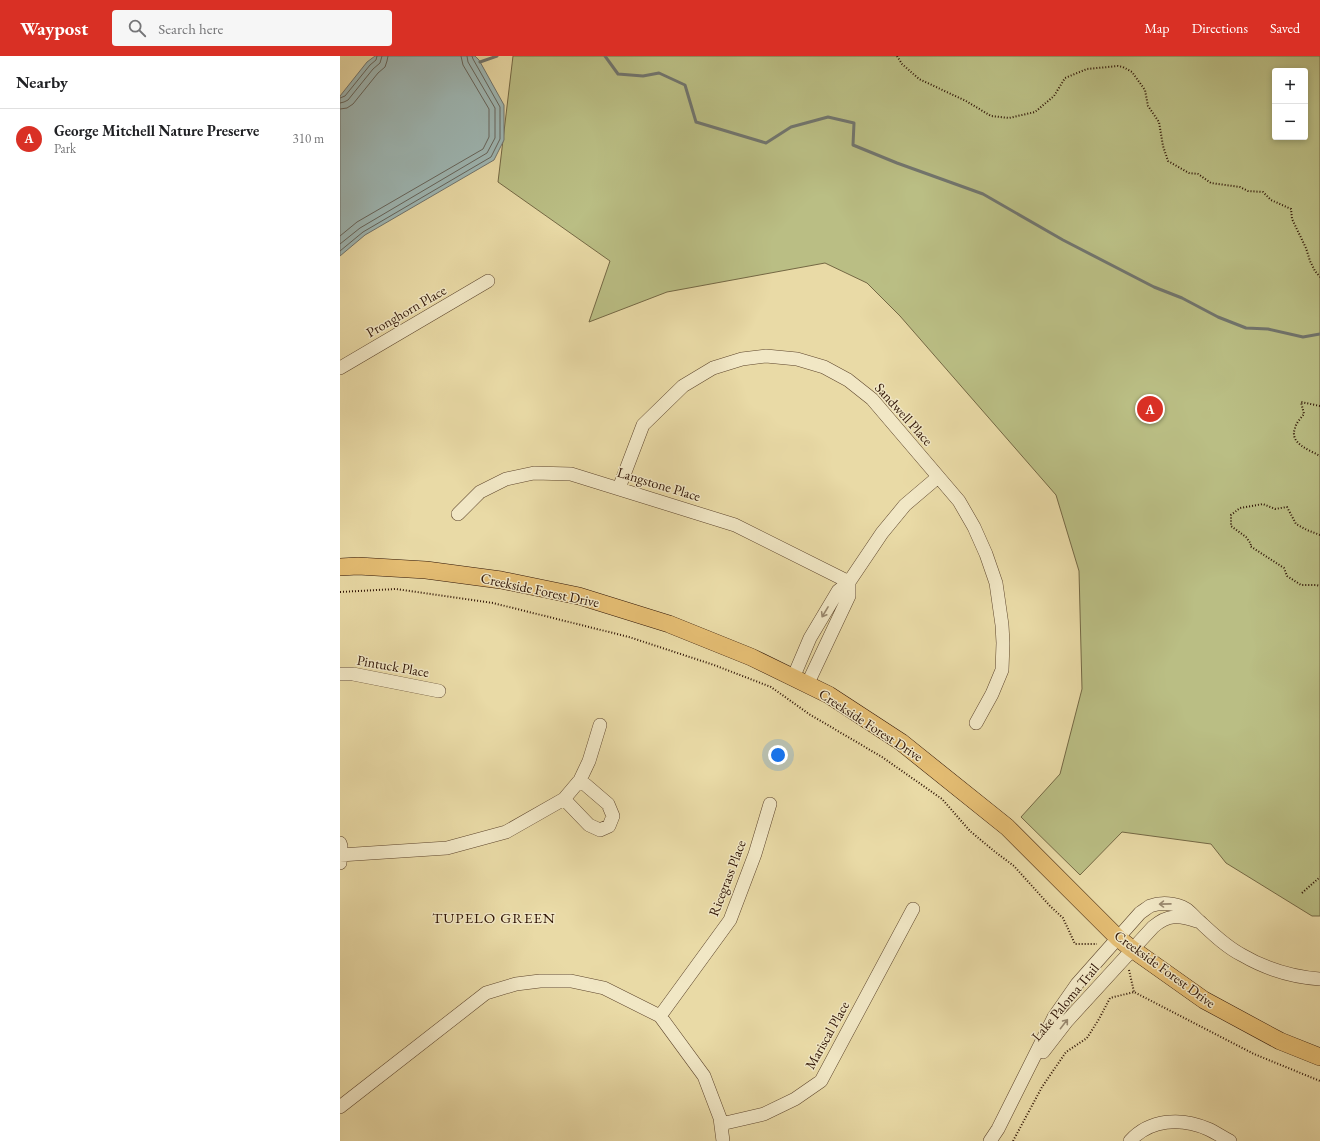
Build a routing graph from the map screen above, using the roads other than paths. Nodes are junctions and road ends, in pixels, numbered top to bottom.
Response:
1 (488, 281) dead end
2 (340, 368) edge
3 (938, 477) junction
4 (619, 488) junction
5 (458, 514) dead end
6 (340, 567) edge
7 (849, 582) junction
8 (340, 674) edge
9 (800, 681) junction
10 (439, 691) dead end
11 (976, 723) dead end
12 (600, 725) dead end
13 (580, 780) junction
14 (564, 799) junction
15 (770, 804) dead end
16 (340, 842) edge
17 (340, 855) edge
18 (340, 862) edge
19 (913, 909) dead end
20 (1198, 921) junction
21 (1113, 944) junction
22 (1127, 955) junction
23 (1320, 978) edge
24 (660, 1016) junction
25 (1320, 1057) edge
26 (1024, 1077) junction
27 (340, 1107) edge
28 (721, 1124) junction
29 (723, 1141) edge
30 (990, 1141) edge
31 (1130, 1141) edge
32 (1230, 1141) edge

1 - 2 street, Pronghorn Place
3 - 4 street, Sandwell Place
3 - 7 street
3 - 11 street, Sandwell Place
4 - 5 street, Langstone Place
4 - 7 street, Langstone Place
6 - 9 main road, Creekside Forest Drive
7 - 9 street
7 -> 9 street
8 - 10 street, Pintuck Place
9 - 21 main road, Creekside Forest Drive
12 - 13 street
13 - 14 street
13 - 14 street
14 - 17 street
15 - 24 street, Ricegrass Place
16 - 17 street
17 - 18 street
19 - 28 street, Mariscal Place
20 -> 21 street, Lake Paloma Trail
20 - 22 street, Lake Paloma Trail
20 - 23 street, Lake Paloma Trail
21 - 22 main road, Creekside Forest Drive
21 - 26 street, Lake Paloma Trail
22 - 25 main road, Creekside Forest Drive
26 -> 22 street, Lake Paloma Trail
24 - 27 street
24 - 28 street
26 - 30 street, Lake Paloma Trail
28 - 29 street
31 - 32 street

